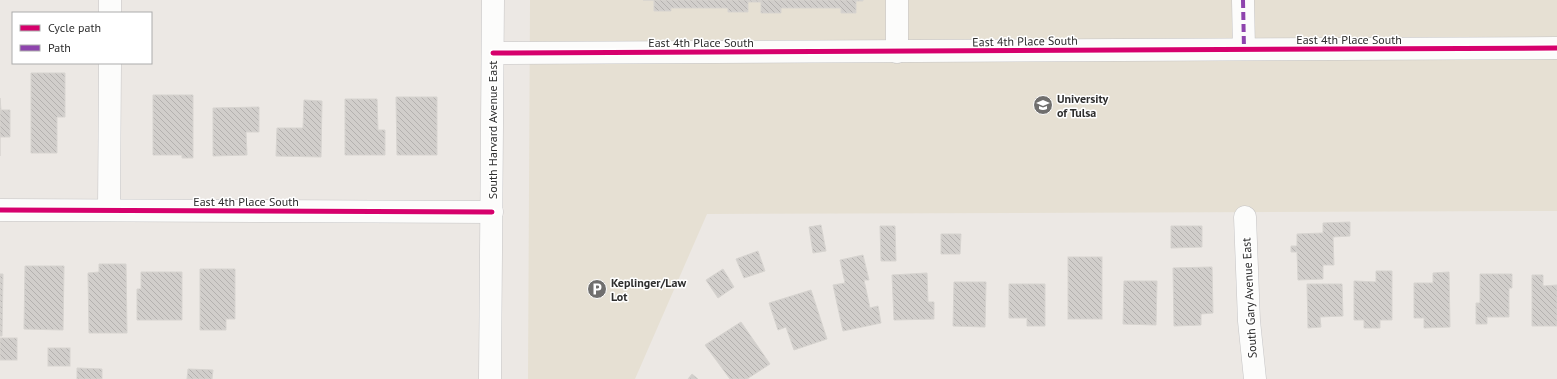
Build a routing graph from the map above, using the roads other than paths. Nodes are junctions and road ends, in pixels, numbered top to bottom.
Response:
1 (110, 0) edge
2 (493, 0) edge
3 (897, 0) edge
4 (1243, 0) edge
5 (110, 12) edge
6 (1557, 48) edge
7 (1244, 49) junction
8 (897, 52) junction
9 (493, 53) junction
10 (110, 64) edge
11 (0, 210) edge
12 (109, 210) junction
13 (492, 212) junction
14 (1245, 217) dead end
15 (490, 379) edge
16 (1255, 379) edge

1 - 5 street
2 - 9 street, South Harvard Avenue East
3 - 8 street
4 - 7 street
6 - 7 street, East 4th Place South
7 - 8 street, East 4th Place South
8 - 9 street, East 4th Place South
9 - 13 street, South Harvard Avenue East
10 - 12 street
11 - 12 street, East 4th Place South
12 - 13 street, East 4th Place South
13 - 15 street, South Harvard Avenue East
14 - 16 street, South Gary Avenue East

